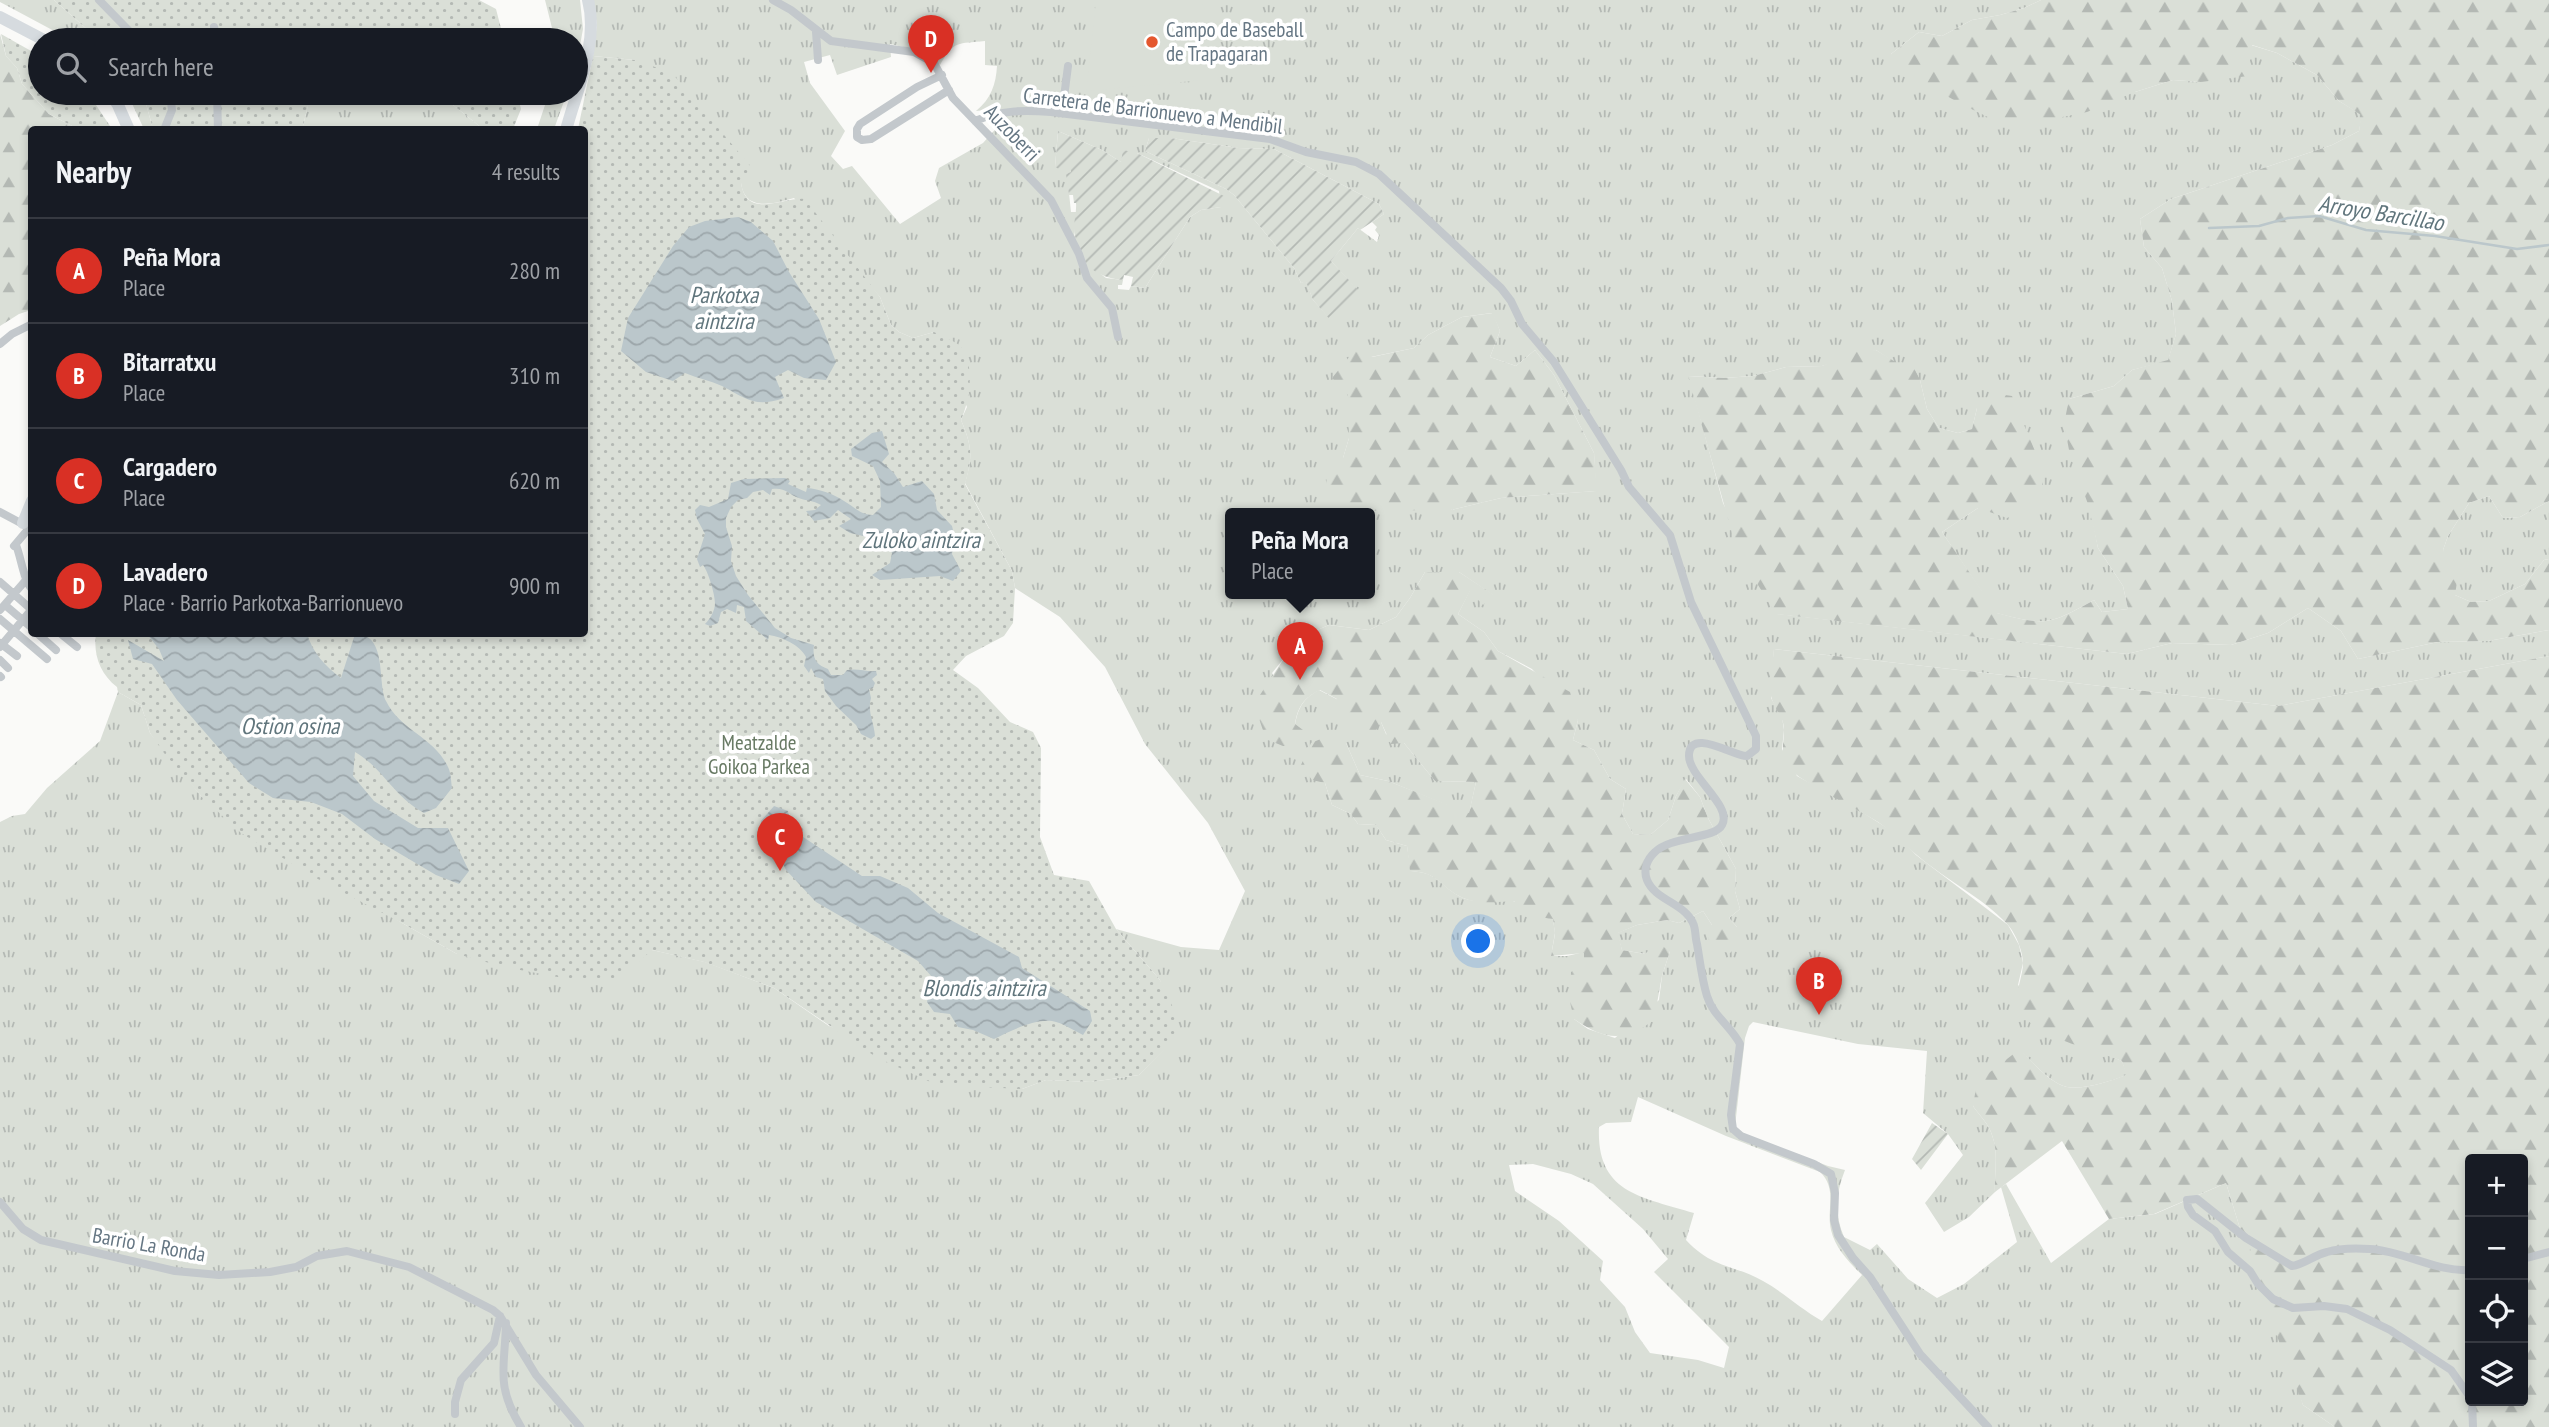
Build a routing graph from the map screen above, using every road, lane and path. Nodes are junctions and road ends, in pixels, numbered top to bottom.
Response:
1 (99, 0) edge
2 (587, 0) edge
3 (773, 0) edge
4 (0, 17) edge
5 (126, 28) edge
6 (28, 32) edge
7 (816, 32) junction
8 (588, 43) edge
9 (818, 60) dead end
10 (1068, 66) dead end
11 (942, 75) junction
12 (949, 90) junction
13 (118, 105) edge
14 (171, 105) edge
15 (217, 105) edge
16 (572, 105) edge
17 (1062, 113) junction
18 (975, 121) junction
19 (127, 126) edge
20 (166, 126) edge
21 (218, 126) edge
22 (565, 126) edge
23 (28, 326) edge
24 (1118, 337) dead end
25 (0, 344) edge
26 (0, 512) edge
27 (28, 526) edge
28 (26, 580) junction
29 (0, 582) edge
30 (28, 583) edge
31 (14, 594) junction
32 (28, 606) edge
33 (2, 608) edge
34 (28, 613) edge
35 (0, 620) edge
36 (22, 620) junction
37 (28, 625) edge
38 (14, 631) junction
39 (41, 637) edge
40 (65, 637) edge
41 (1, 645) edge
42 (77, 647) dead end
43 (56, 650) dead end
44 (17, 656) dead end
45 (47, 659) dead end
46 (0, 660) edge
47 (8, 668) dead end
48 (0, 1202) edge
49 (2549, 1252) edge
50 (2528, 1258) edge
51 (2465, 1270) edge
52 (503, 1320) junction
53 (2465, 1390) edge
54 (2472, 1406) edge
55 (455, 1414) dead end
56 (521, 1427) edge
57 (580, 1427) edge
58 (1988, 1427) edge
59 (2473, 1427) edge

1 - 5 street
2 - 8 street
3 - 7 street, Auzoberri
4 - 6 street
7 - 9 street
7 - 11 street, Auzoberri
10 - 17 street
11 - 12 street, Auzoberri
11 - 12 street
12 - 18 street, Auzoberri
13 - 19 street
14 - 20 street
15 - 21 street
16 - 22 street
17 - 18 street, Carretera de Barrionuevo a Mendibil
17 - 58 street, Carretera de Barrionuevo a Mendibil
18 - 24 street, Auzoberri
23 - 25 street
26 - 27 street
27 - 28 street
28 - 30 street
28 - 31 street
29 - 31 street
31 - 32 street
31 - 33 street
33 - 36 street
34 - 36 street
35 - 38 street
36 - 37 street
36 - 38 street
38 - 41 street
38 - 45 street
39 - 43 street
40 - 42 street
41 - 44 street
46 - 47 street
48 - 52 street, Barrio La Ronda
49 - 50 street
51 - 53 street
52 - 55 street
52 - 56 street
52 - 57 street, Barrio La Ronda
54 - 59 street

